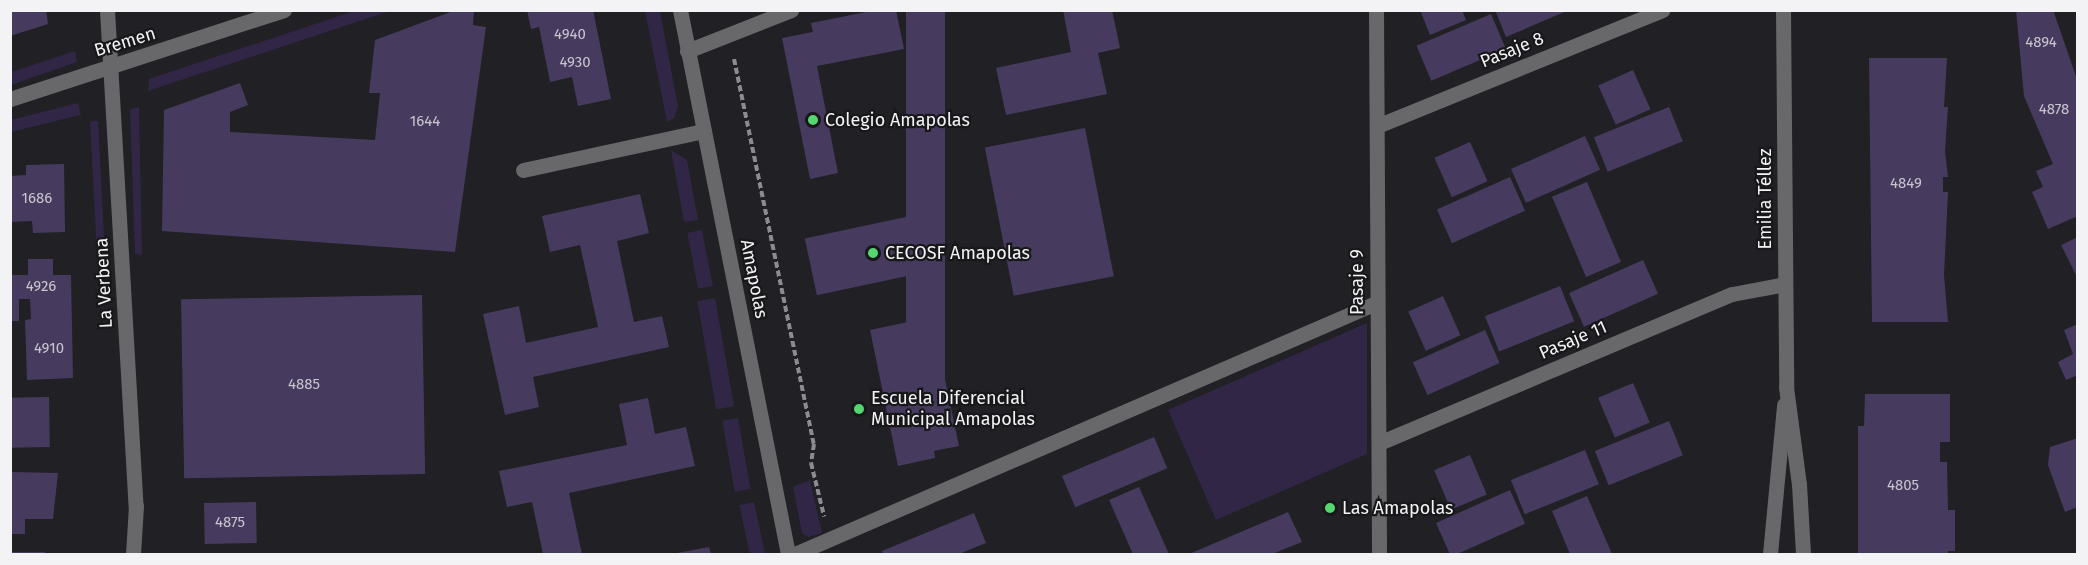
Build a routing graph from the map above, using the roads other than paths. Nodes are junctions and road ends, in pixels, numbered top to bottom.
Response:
1 (107, 10) edge
2 (284, 10) edge
3 (680, 10) edge
4 (791, 10) edge
5 (1376, 10) edge
6 (1662, 10) edge
7 (1784, 10) edge
8 (687, 51) junction
9 (112, 67) junction
10 (10, 99) edge
11 (1377, 126) junction
12 (704, 131) junction
13 (524, 170) dead end
14 (1785, 284) junction
15 (1376, 303) junction
16 (1786, 387) junction
17 (1378, 443) junction
18 (133, 555) edge
19 (788, 555) edge
20 (795, 555) edge
21 (1379, 555) edge
22 (1770, 555) edge
23 (1803, 555) edge

1 - 9 street, La Verbena
2 - 9 street, Bremen
3 - 8 street, Amapolas
4 - 8 street
5 - 11 street, Pasaje 9
6 - 11 street, Pasaje 8
7 - 14 street, Emilia Téllez
8 - 12 street, Amapolas
9 - 10 street, Bremen
9 - 18 street, La Verbena
11 - 15 street, Pasaje 9
12 - 13 street
12 - 19 street, Amapolas
14 - 16 street, Emilia Téllez
14 - 17 street, Pasaje 11
15 - 17 street, Pasaje 9
15 - 20 street
16 - 22 street, Emilia Téllez
16 - 23 street, Emilia Téllez
17 - 21 street, Pasaje 9

